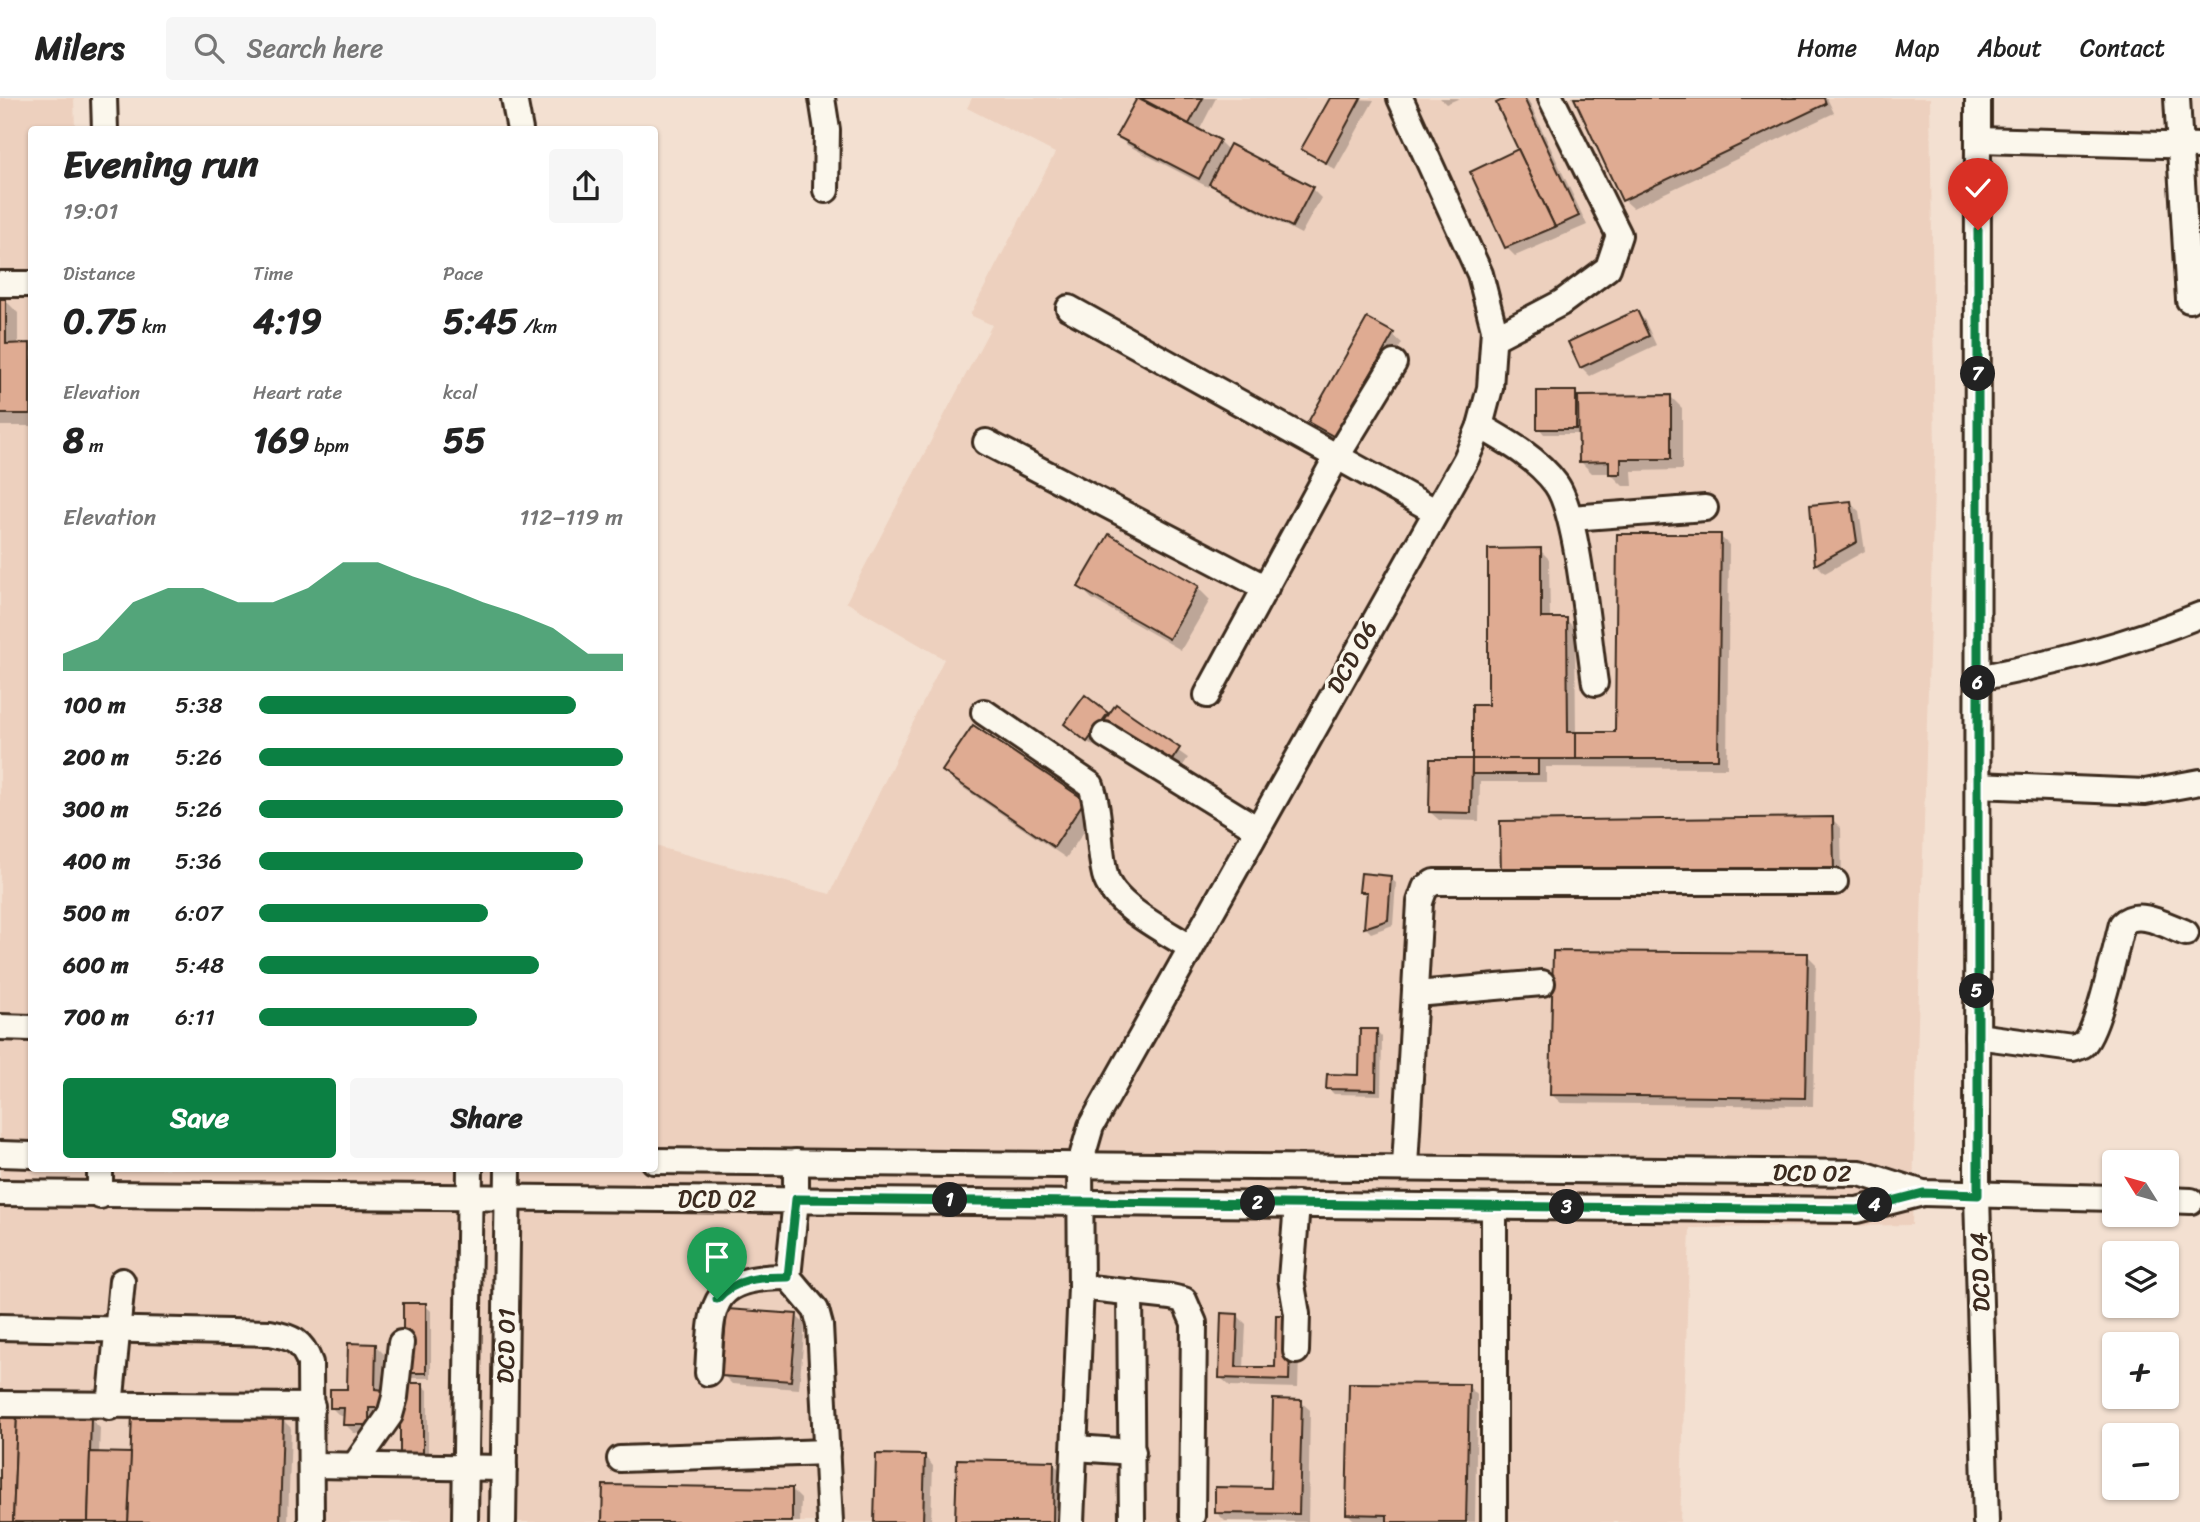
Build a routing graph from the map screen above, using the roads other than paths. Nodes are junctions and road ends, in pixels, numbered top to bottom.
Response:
1 (104, 98) edge
2 (514, 98) edge
3 (822, 98) edge
4 (1399, 98) edge
5 (1551, 98) edge
6 (1978, 98) edge
7 (2177, 98) edge
8 (105, 126) edge
9 (519, 126) edge
10 (1978, 140) junction
11 (2189, 146) edge
12 (826, 190) dead end
13 (0, 284) edge
14 (28, 284) edge
15 (2189, 300) dead end
16 (1069, 308) dead end
17 (1494, 338) junction
18 (1395, 363) dead end
19 (1480, 426) junction
20 (986, 442) dead end
21 (1336, 458) junction
22 (1705, 508) dead end
23 (1435, 512) junction
24 (1571, 518) junction
25 (1266, 588) junction
26 (2200, 615) edge
27 (1978, 678) junction
28 (1595, 683) dead end
29 (1208, 695) dead end
30 (984, 712) dead end
31 (1105, 735) dead end
32 (2200, 782) edge
33 (1978, 785) junction
34 (1256, 828) junction
35 (1835, 881) dead end
36 (2186, 933) dead end
37 (1190, 947) junction
38 (1542, 983) dead end
39 (1416, 994) junction
40 (0, 1027) edge
41 (28, 1028) edge
42 (1977, 1036) junction
43 (0, 1154) edge
44 (28, 1155) edge
45 (658, 1161) edge
46 (796, 1162) junction
47 (1080, 1164) junction
48 (1405, 1166) junction
49 (100, 1172) edge
50 (470, 1172) edge
51 (508, 1172) edge
52 (1923, 1193) junction
53 (0, 1194) edge
54 (1978, 1195) junction
55 (100, 1196) junction
56 (469, 1198) junction
57 (508, 1198) junction
58 (2102, 1198) edge
59 (796, 1199) junction
60 (1082, 1201) junction
61 (1297, 1203) junction
62 (1494, 1206) junction
63 (788, 1277) junction
64 (122, 1281) dead end
65 (1081, 1287) junction
66 (1130, 1292) junction
67 (0, 1327) edge
68 (117, 1330) junction
69 (401, 1343) dead end
70 (1296, 1352) dead end
71 (708, 1373) dead end
72 (0, 1404) edge
73 (312, 1406) junction
74 (110, 1407) junction
75 (1076, 1448) junction
76 (827, 1452) junction
77 (1133, 1452) junction
78 (620, 1458) dead end
79 (313, 1465) junction
80 (355, 1465) junction
81 (466, 1467) junction
82 (504, 1468) junction
83 (1192, 1516) dead end
84 (311, 1522) edge
85 (465, 1522) edge
86 (503, 1522) edge
87 (830, 1522) edge
88 (1071, 1522) edge
89 (1132, 1522) edge
90 (1493, 1522) edge
91 (1986, 1522) edge

1 - 8 street
2 - 9 street
3 - 12 street
4 - 17 street, DCD 06
5 - 17 street
6 - 10 street, DCD 04
7 - 11 street
10 - 11 street
10 - 27 street, DCD 04
11 - 15 street
13 - 14 street
16 - 21 street
17 - 19 street, DCD 06
18 - 21 street
19 - 23 street, DCD 06
19 - 24 street
20 - 25 street
21 - 23 street
21 - 25 street
22 - 24 street
23 - 34 street, DCD 06
24 - 28 street
25 - 29 street
26 - 27 street
27 - 33 street, DCD 04
30 - 37 street
31 - 34 street
32 - 33 street
33 - 42 street, DCD 04
34 - 37 street, DCD 06
35 - 39 street
36 - 42 street
37 - 47 street, DCD 06
38 - 39 street
39 - 48 street
40 - 41 street
42 - 54 street, DCD 04
43 - 44 street
45 - 46 street, DCD 02
46 - 47 street, DCD 02
46 - 59 street
47 - 48 street, DCD 02
47 - 60 street, DCD 06
48 - 52 street, DCD 02
49 - 55 street
50 - 56 street, DCD 01
51 - 57 street, DCD 01
52 - 54 street
52 - 62 street, DCD 02
53 - 55 street, DCD 02
54 - 58 street
54 - 91 street, DCD 04
55 - 56 street, DCD 02
56 - 57 street, DCD 02
56 - 81 street, DCD 01
57 - 59 street, DCD 02
57 - 82 street, DCD 01
59 - 60 street, DCD 02
59 - 63 street
60 - 61 street, DCD 02
60 - 65 street, DCD 06
61 - 62 street, DCD 02
61 - 70 street
62 - 90 street
63 - 71 street
63 - 76 street
64 - 68 street
65 - 66 street
65 - 75 street, DCD 06
66 - 77 street
66 - 83 street
67 - 68 street
68 - 73 street
68 - 74 street
69 - 80 street
72 - 74 street
73 - 74 street
73 - 79 street
75 - 77 street
75 - 88 street, DCD 06
76 - 78 street
76 - 87 street
77 - 89 street
79 - 80 street
79 - 84 street
80 - 81 street
81 - 82 street
81 - 85 street, DCD 01
82 - 86 street, DCD 01

